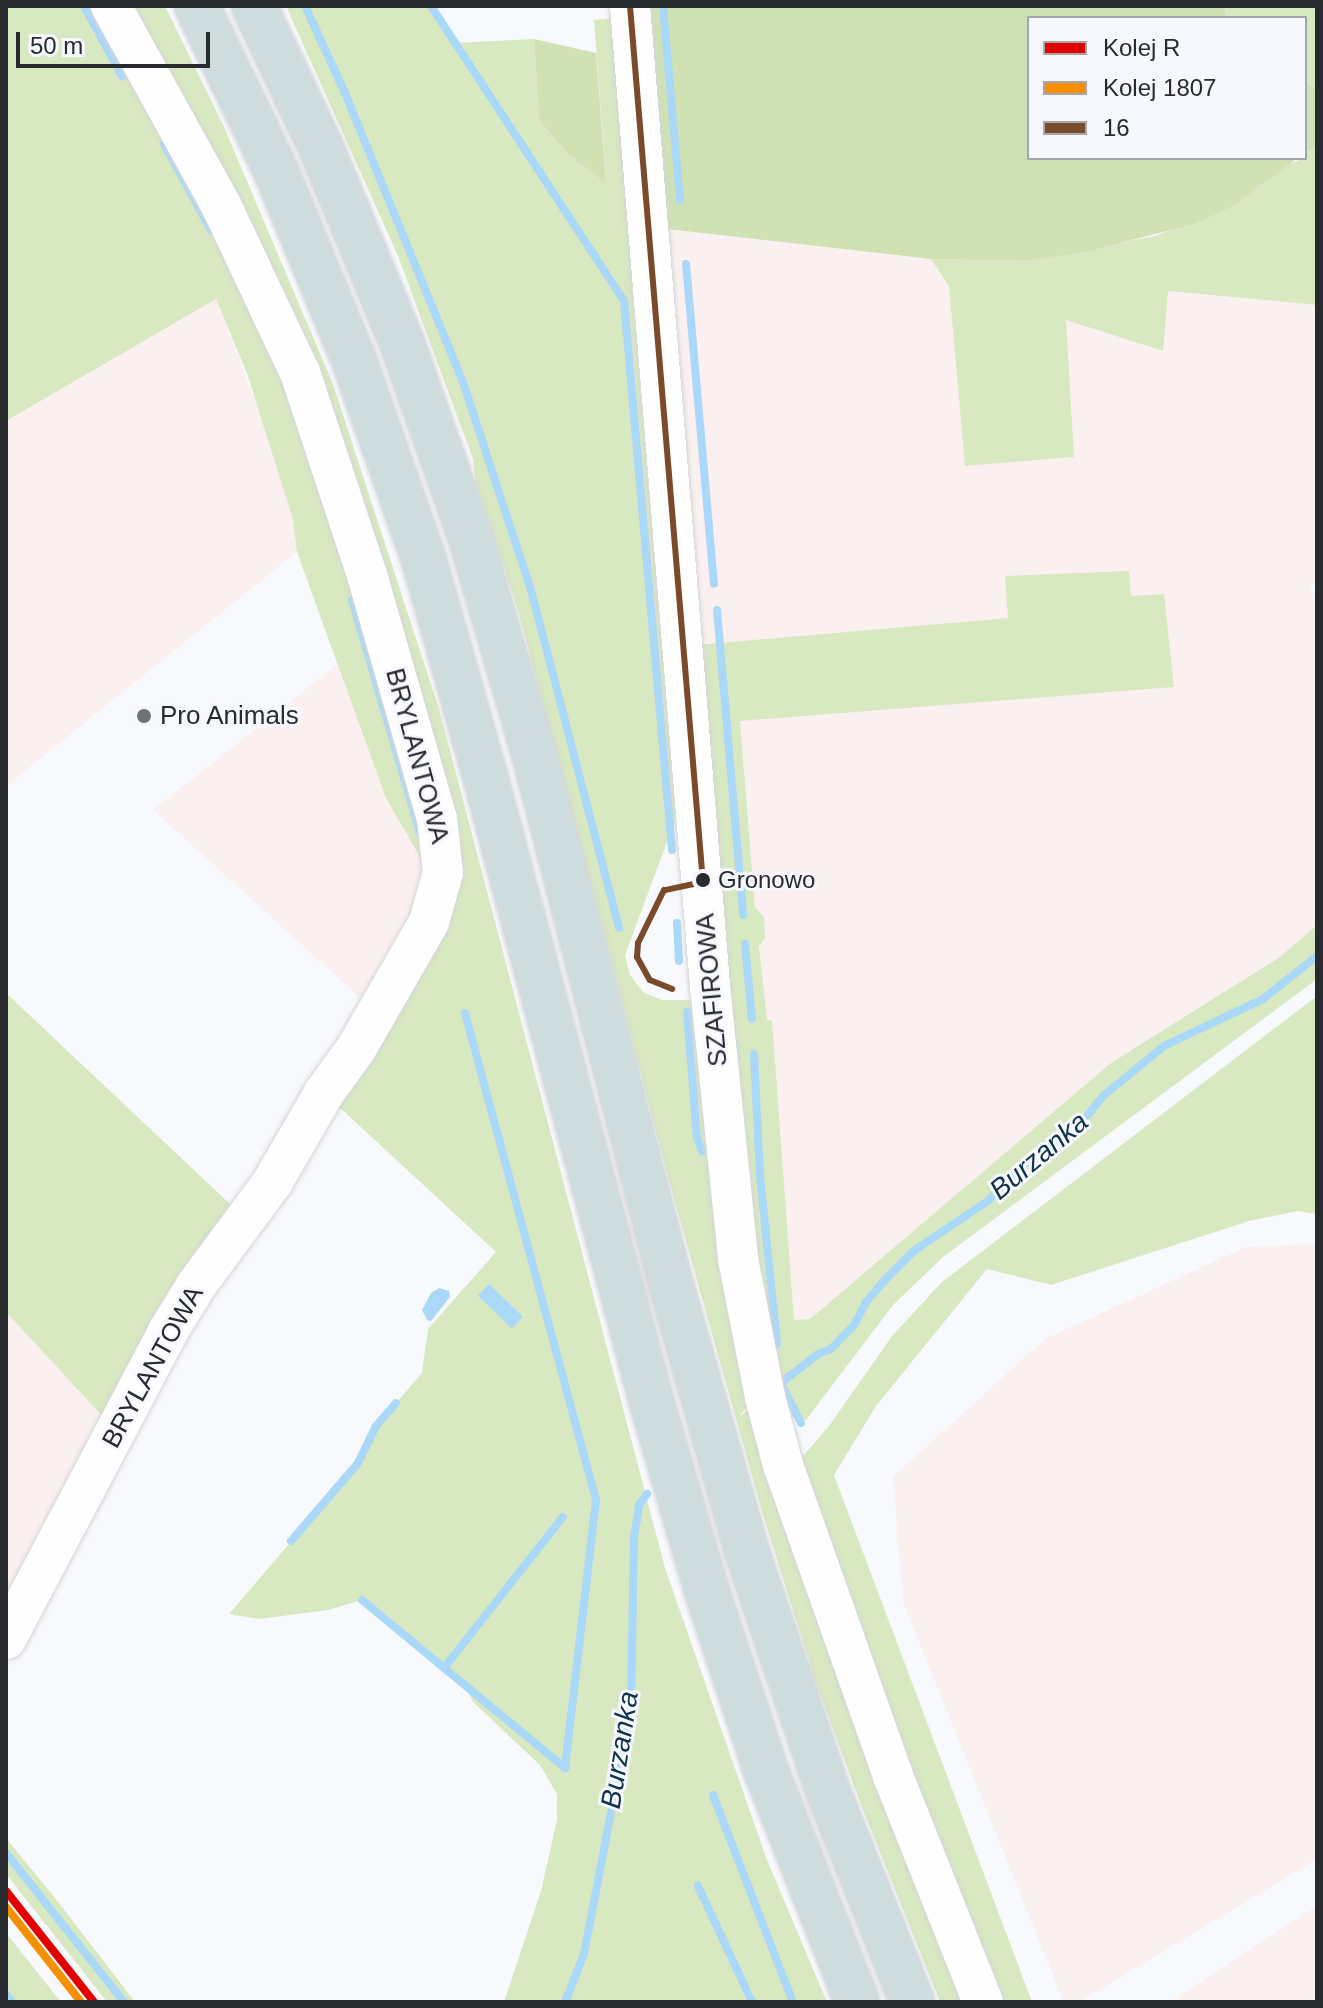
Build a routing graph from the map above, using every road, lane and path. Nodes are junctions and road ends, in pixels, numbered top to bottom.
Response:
1 (111, 6) edge
2 (197, 6) edge
3 (254, 6) edge
4 (630, 6) edge
5 (6, 1639) edge
6 (857, 2002) edge
7 (912, 2002) edge
8 (983, 2002) edge

1 - 5 street, BRYLANTOWA
2 - 6 highway
3 - 7 highway
4 - 8 street, SZAFIROWA

